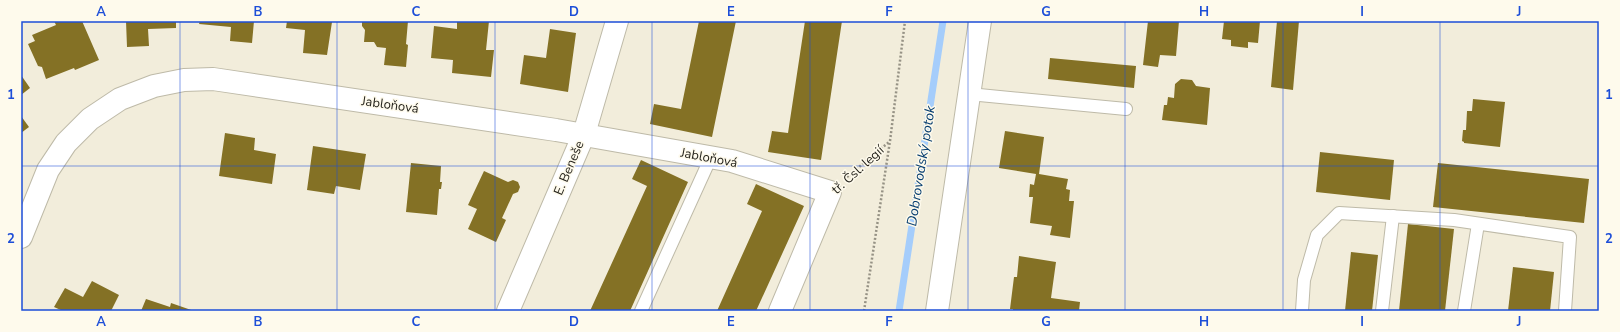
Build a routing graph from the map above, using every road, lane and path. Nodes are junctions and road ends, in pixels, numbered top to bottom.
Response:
1 (617, 21) edge
2 (905, 21) edge
3 (980, 21) edge
4 (969, 94) junction
5 (1126, 109) dead end
6 (584, 134) junction
7 (890, 142) junction
8 (712, 157) junction
9 (830, 192) junction
10 (1393, 216) junction
11 (1478, 224) junction
12 (21, 237) edge
13 (508, 311) edge
14 (641, 311) edge
15 (780, 311) edge
16 (864, 311) edge
17 (937, 311) edge
18 (1302, 311) edge
19 (1382, 311) edge
20 (1464, 311) edge
21 (1565, 311) edge

1 - 6 street, E. Beneše
2 - 7 path, tř. Čsl. legií
3 - 4 street
4 - 5 lane
4 - 17 street
6 - 8 street, Jabloňová
6 - 12 street, Jabloňová
6 - 13 street, E. Beneše
7 - 9 path, tř. Čsl. legií
7 - 16 path
8 - 9 street, Jabloňová
8 - 14 lane
9 - 15 street, tř. Čsl. legií
10 - 11 lane
10 - 18 lane
10 - 19 lane
11 - 20 lane
11 - 21 lane

